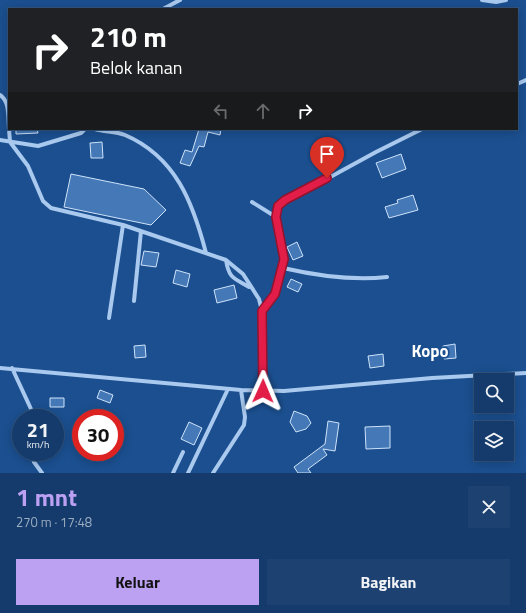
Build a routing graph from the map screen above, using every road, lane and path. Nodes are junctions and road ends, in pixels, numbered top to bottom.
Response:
1 (180, 0) edge
2 (482, 0) edge
3 (506, 0) edge
4 (165, 8) edge
5 (0, 96) edge
6 (8, 118) edge
7 (9, 130) edge
8 (84, 130) edge
9 (99, 130) edge
10 (420, 130) edge
11 (0, 140) edge
12 (10, 142) junction
13 (252, 202) dead end
14 (276, 217) junction
15 (123, 225) junction
16 (141, 231) junction
17 (206, 253) junction
18 (226, 260) junction
19 (284, 268) junction
20 (387, 277) dead end
21 (250, 287) junction
22 (134, 301) dead end
23 (262, 311) junction
24 (109, 318) dead end
25 (0, 368) edge
26 (12, 368) junction
27 (526, 373) edge
28 (228, 389) junction
29 (241, 390) junction
30 (263, 391) junction
31 (31, 409) edge
32 (183, 452) dead end
33 (34, 461) edge
34 (42, 473) edge
35 (173, 473) edge
36 (188, 473) edge
37 (213, 473) edge

1 - 4 street
2 - 3 street
5 - 6 street
7 - 12 street
8 - 12 street
9 - 17 street
10 - 14 street
11 - 12 street
12 - 15 street
13 - 14 street
14 - 19 street
15 - 16 street
15 - 24 street
16 - 17 street
16 - 22 street
17 - 18 street
18 - 21 street
18 - 21 street
19 - 20 street
19 - 23 street
21 - 23 street
23 - 30 street
25 - 26 street
26 - 28 street
26 - 31 street
27 - 30 street
28 - 29 street
28 - 36 street
29 - 30 street
29 - 37 street
32 - 35 street
33 - 34 street

